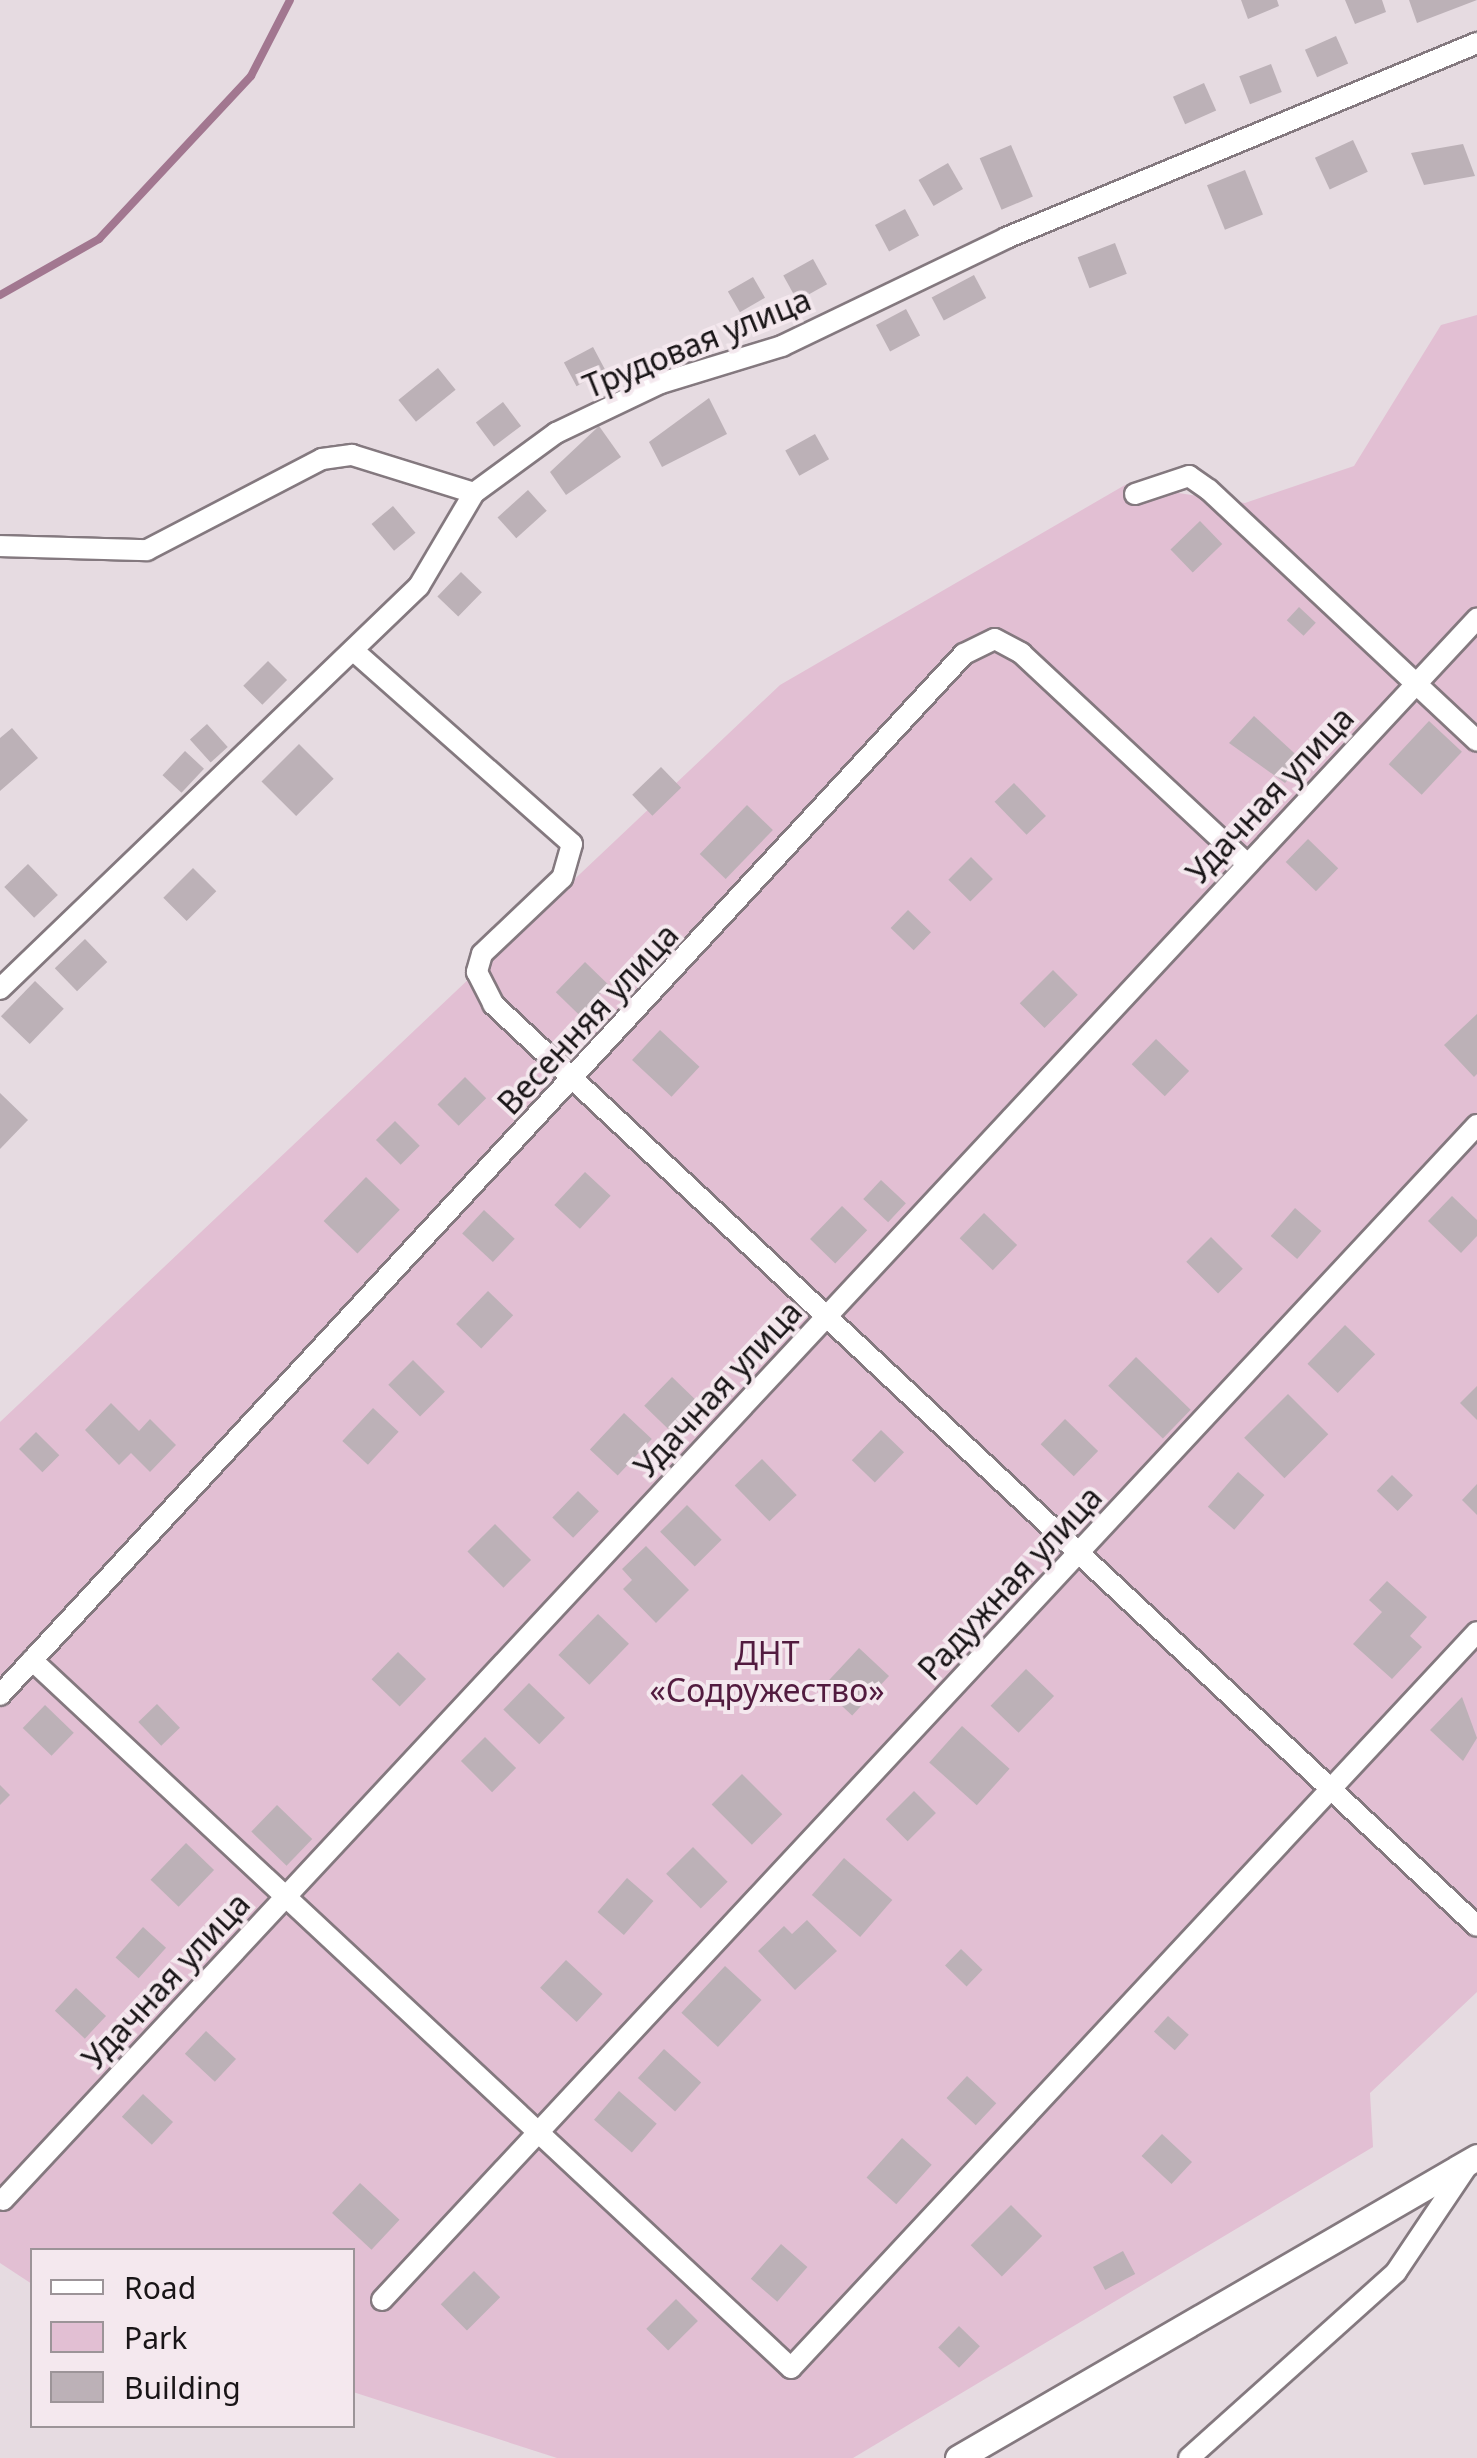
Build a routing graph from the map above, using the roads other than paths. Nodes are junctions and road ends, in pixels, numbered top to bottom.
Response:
1 (1477, 43) edge
2 (474, 494) junction
3 (1135, 494) dead end
4 (0, 546) edge
5 (1477, 619) edge
6 (354, 651) junction
7 (1416, 684) junction
8 (1477, 740) edge
9 (1246, 863) junction
10 (0, 989) edge
11 (573, 1080) junction
12 (1477, 1125) edge
13 (825, 1318) junction
14 (1077, 1555) junction
15 (1477, 1632) edge
16 (32, 1660) junction
17 (0, 1695) edge
18 (1328, 1792) junction
19 (287, 1894) junction
20 (1477, 1926) edge
21 (537, 2133) junction
22 (1473, 2160) edge
23 (3, 2200) dead end
24 (382, 2300) dead end
25 (958, 2458) edge
26 (1189, 2458) edge

1 - 2 street, Трудовая улица
2 - 4 street
2 - 6 street, Трудовая улица
3 - 7 street
5 - 7 street, Удачная улица
6 - 10 street, Трудовая улица
6 - 11 street
7 - 8 street
7 - 9 street, Удачная улица
9 - 11 street, Весенняя улица
9 - 13 street, Удачная улица
11 - 13 street
11 - 16 street, Весенняя улица
12 - 14 street, Радужная улица
13 - 14 street
13 - 19 street, Удачная улица
14 - 18 street
14 - 21 street, Радужная улица
15 - 18 street
16 - 17 street, Весенняя улица
16 - 19 street
18 - 20 street
18 - 21 street
19 - 21 street
19 - 23 street, Удачная улица
21 - 24 street, Радужная улица
22 - 25 street
22 - 26 street

